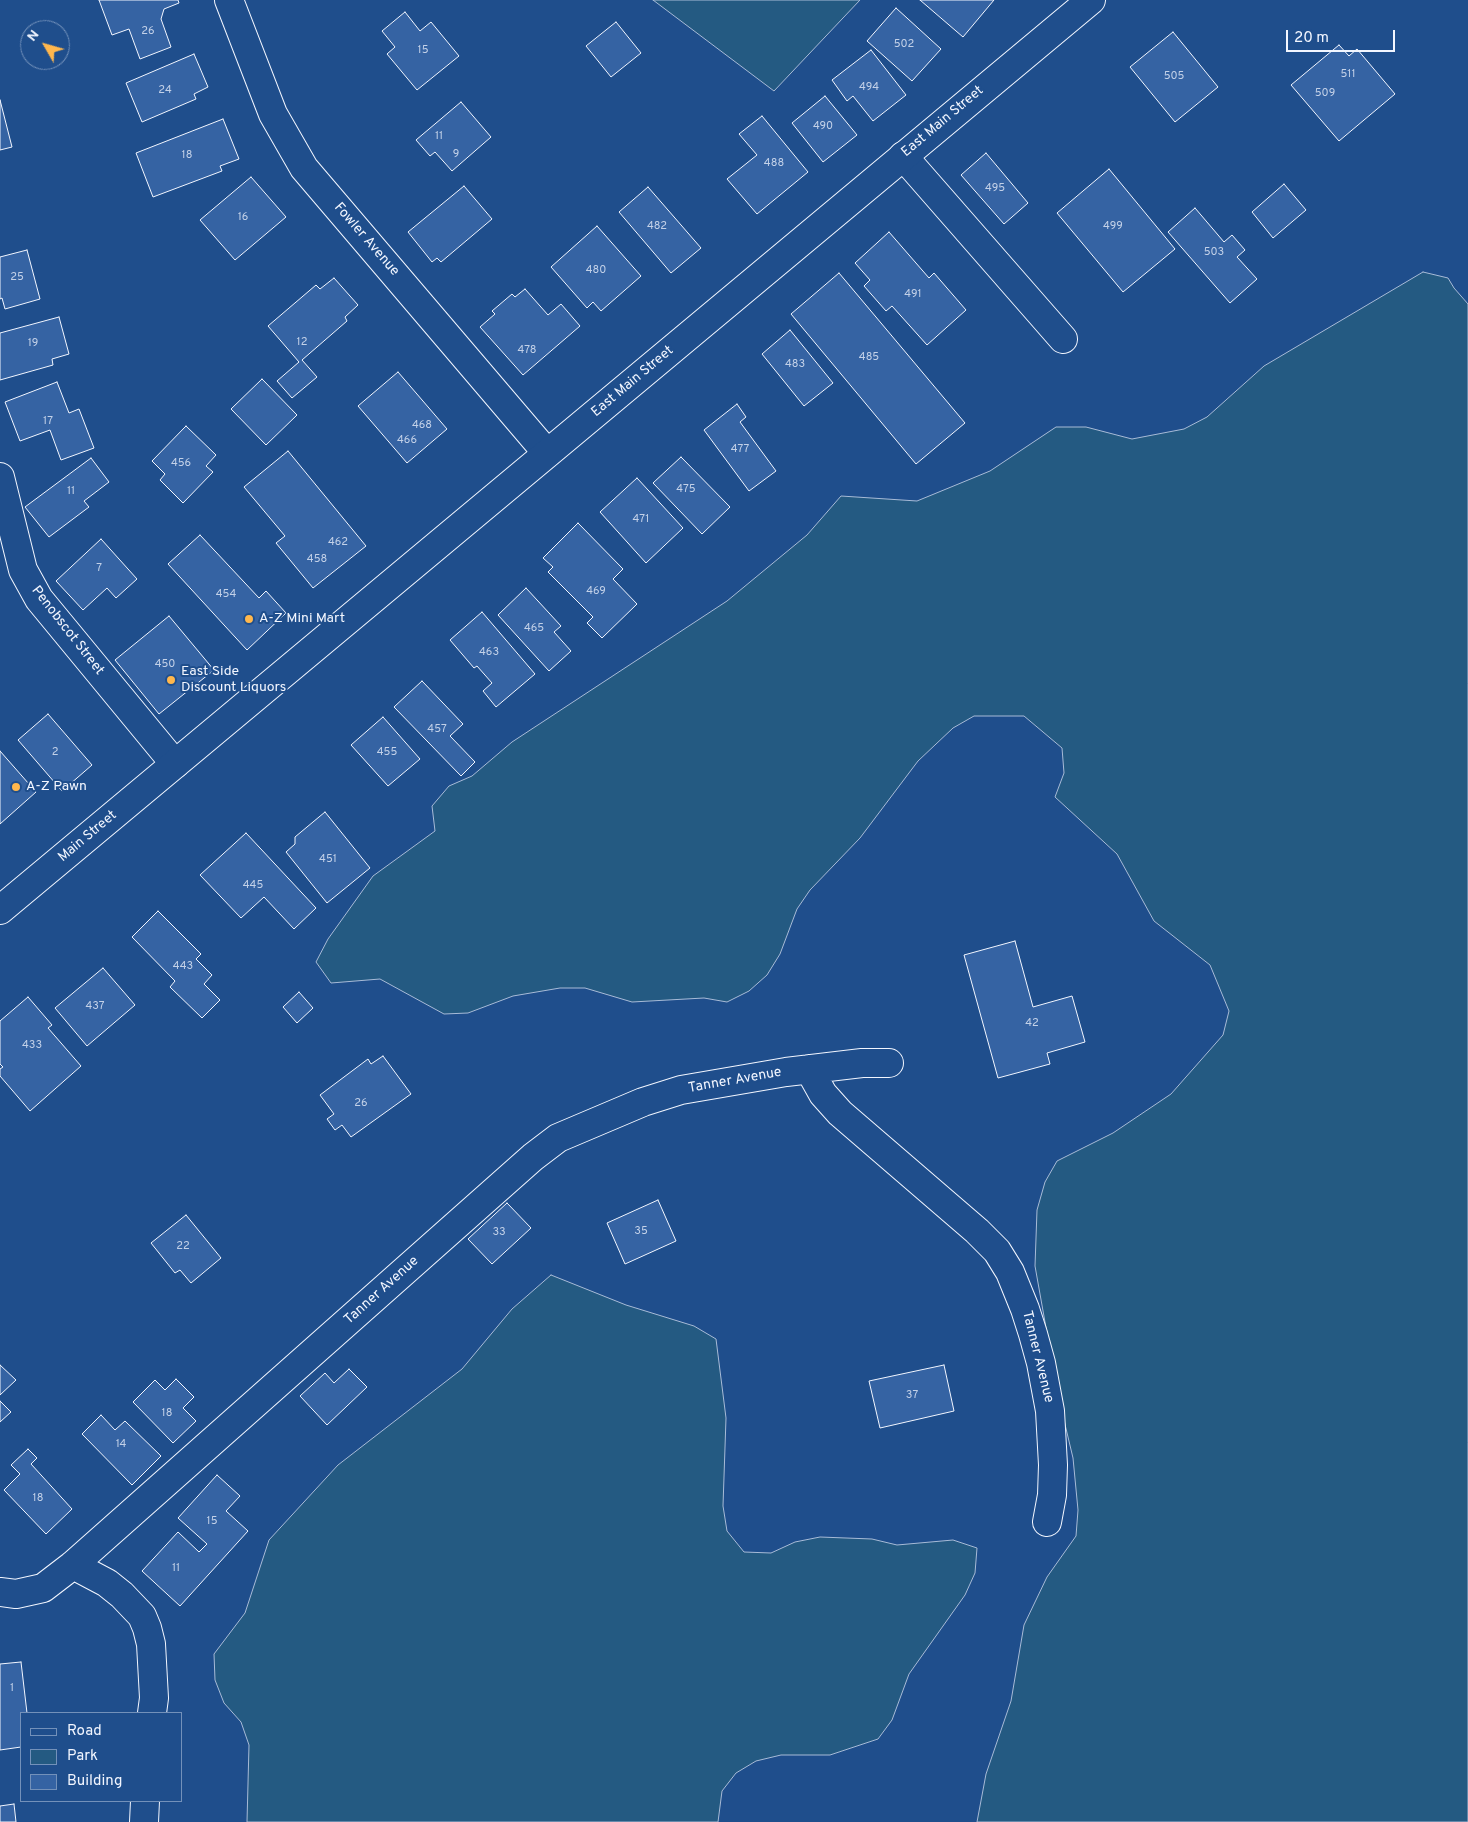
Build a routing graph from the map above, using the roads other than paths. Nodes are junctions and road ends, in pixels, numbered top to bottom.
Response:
1 (229, 0) edge
2 (1090, 0) edge
3 (903, 156) junction
4 (1063, 339) dead end
5 (547, 453) junction
6 (0, 477) edge
7 (175, 764) junction
8 (0, 910) edge
9 (889, 1062) dead end
10 (809, 1069) junction
11 (1048, 1522) dead end
12 (73, 1565) junction
13 (0, 1592) edge
14 (152, 1712) edge
15 (145, 1802) edge
16 (144, 1822) edge

1 - 5 main road, Fowler Avenue
2 - 3 main road, East Main Street
3 - 4 main road
3 - 5 main road, East Main Street
5 - 7 main road, East Main Street
6 - 7 main road, Penobscot Street
7 - 8 main road, Main Street
9 - 10 main road, Tanner Avenue
10 - 11 main road, Tanner Avenue
10 - 12 main road, Tanner Avenue
12 - 13 main road, Tanner Avenue
12 - 14 main road
15 - 16 main road

